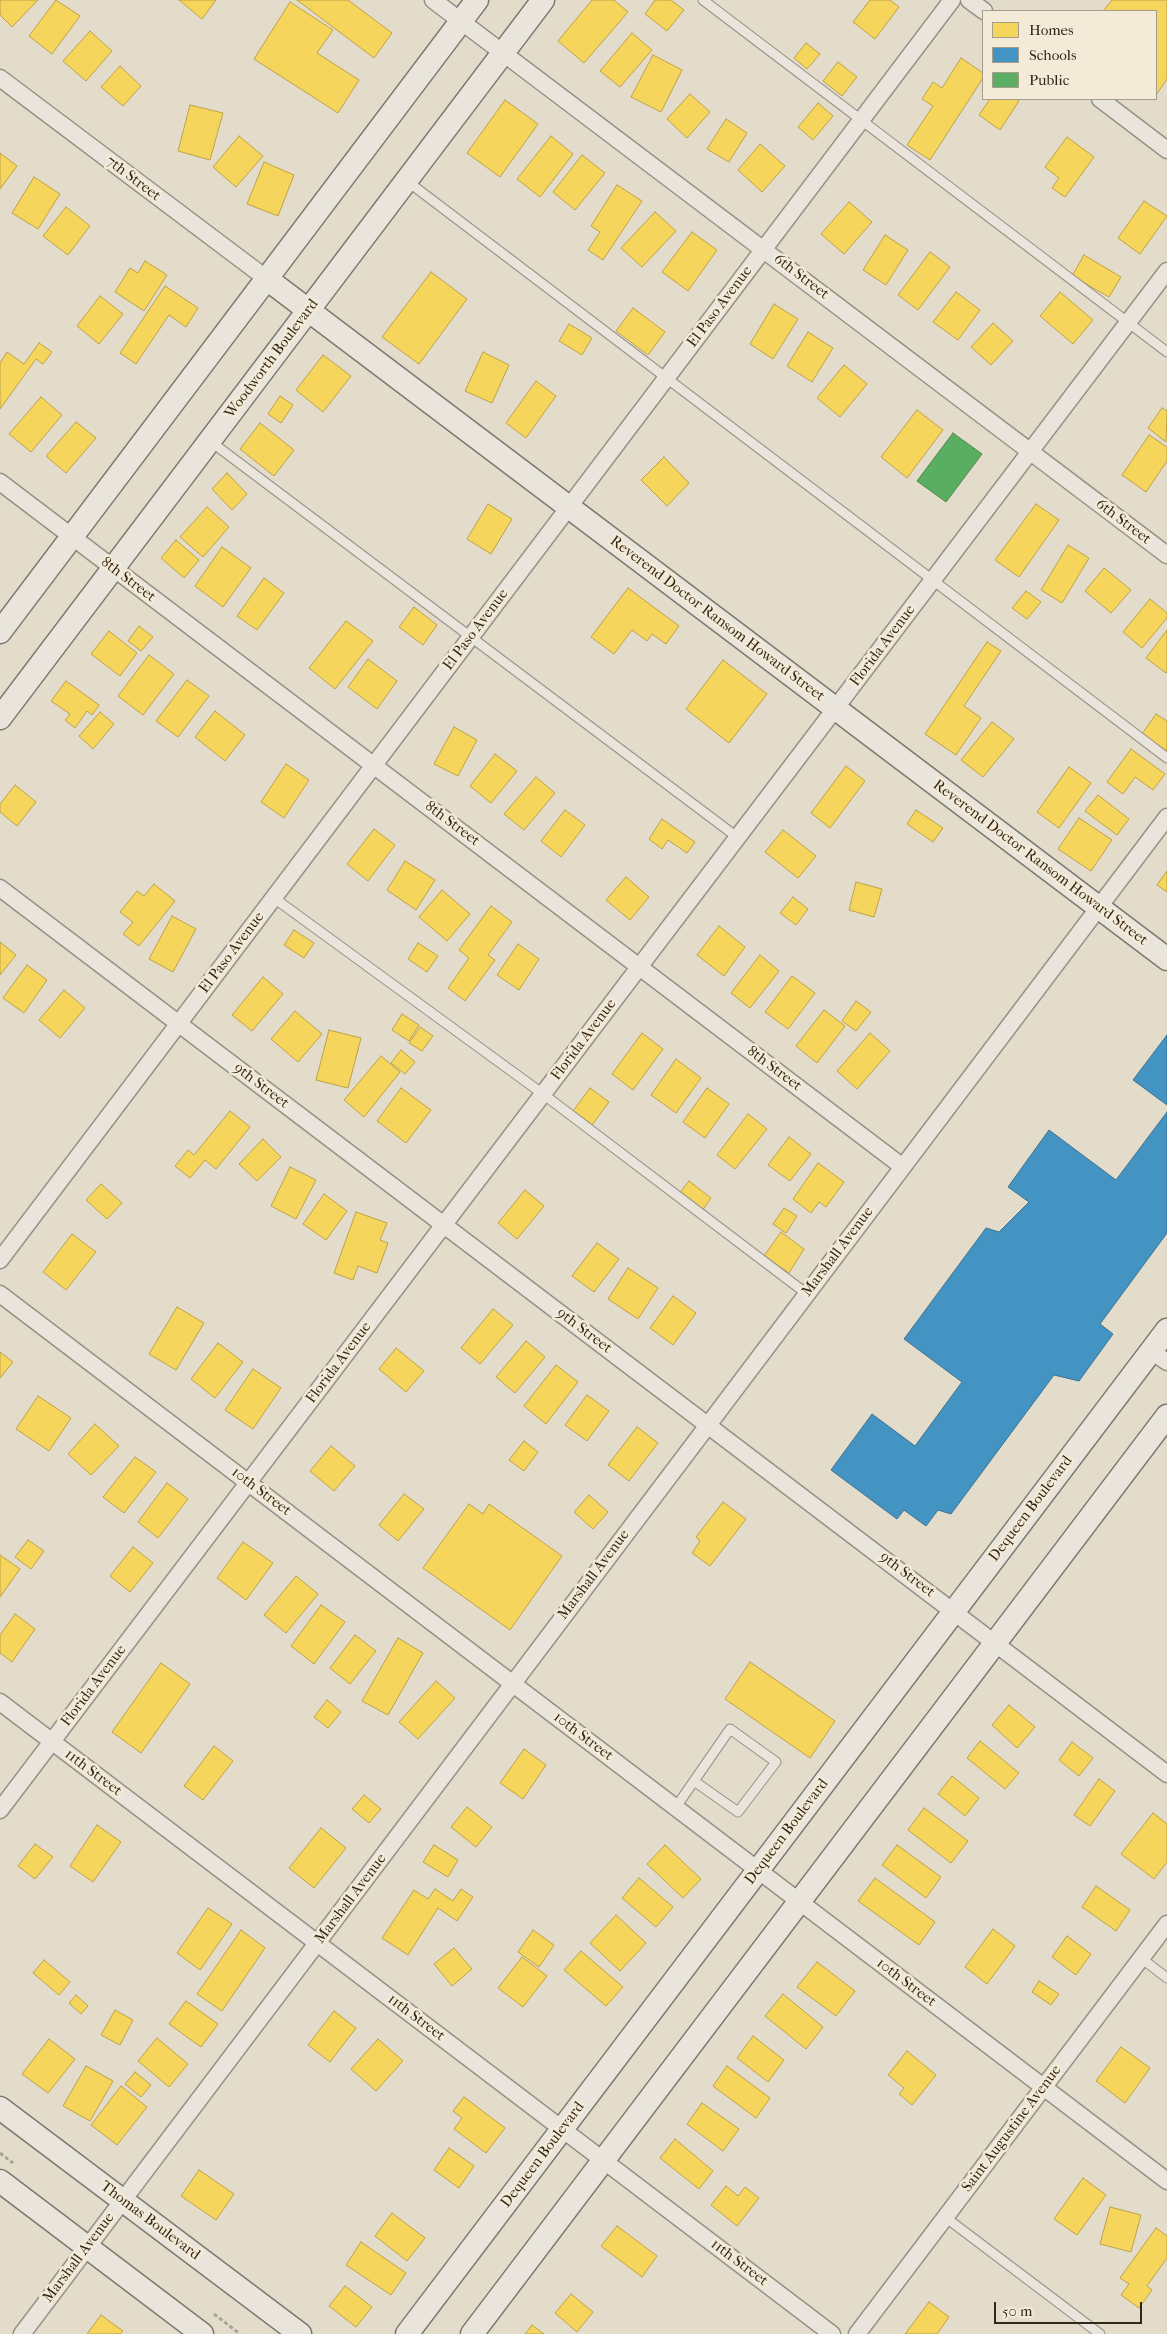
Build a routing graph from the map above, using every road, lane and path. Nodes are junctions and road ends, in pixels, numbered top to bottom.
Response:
1 (433, 0) edge
2 (477, 0) edge
3 (543, 0) edge
4 (703, 0) edge
5 (952, 0) edge
6 (969, 0) edge
7 (983, 10) edge
8 (461, 21) junction
9 (503, 53) junction
10 (0, 78) edge
11 (1101, 100) edge
12 (861, 120) junction
13 (1167, 150) edge
14 (407, 181) junction
15 (764, 249) junction
16 (1167, 271) edge
17 (267, 279) junction
18 (309, 311) junction
19 (1128, 322) junction
20 (1167, 352) edge
21 (666, 379) junction
22 (210, 441) junction
23 (1030, 451) junction
24 (0, 482) edge
25 (569, 507) junction
26 (72, 537) junction
27 (1167, 555) edge
28 (113, 569) junction
29 (933, 580) junction
30 (0, 632) edge
31 (471, 637) junction
32 (835, 708) junction
33 (0, 718) edge
34 (1167, 758) edge
35 (374, 765) junction
36 (1167, 817) edge
37 (737, 837) junction
38 (0, 888) edge
39 (274, 898) junction
40 (1098, 907) junction
41 (1167, 959) edge
42 (640, 966) junction
43 (178, 1024) junction
44 (542, 1094) junction
45 (903, 1167) junction
46 (444, 1225) junction
47 (0, 1260) edge
48 (0, 1294) edge
49 (807, 1294) junction
50 (1167, 1330) edge
51 (1159, 1356) edge
52 (1167, 1416) edge
53 (708, 1425) junction
54 (248, 1482) junction
55 (954, 1611) junction
56 (995, 1642) junction
57 (513, 1684) junction
58 (0, 1702) edge
59 (52, 1742) junction
60 (1167, 1774) edge
61 (694, 1781) junction
62 (676, 1808) junction
63 (0, 1810) edge
64 (758, 1870) junction
65 (799, 1902) junction
66 (1167, 1924) edge
67 (317, 1943) junction
68 (1141, 1958) junction
69 (1167, 1978) edge
70 (1044, 2087) junction
71 (0, 2108) edge
72 (562, 2129) junction
73 (603, 2160) junction
74 (0, 2181) edge
75 (1167, 2181) edge
76 (123, 2200) junction
77 (945, 2217) junction
78 (87, 2247) junction
79 (22, 2334) edge
80 (202, 2334) edge
81 (300, 2334) edge
82 (407, 2334) edge
83 (472, 2334) edge
84 (832, 2334) edge
85 (857, 2334) edge
86 (1100, 2334) edge

1 - 8 street, 6th Street
2 - 8 street
3 - 9 street, Woodworth Boulevard
4 - 12 lane
5 - 12 street, El Paso Avenue
6 - 7 street
8 - 9 street, 6th Street
8 - 17 street
9 - 14 street, Woodworth Boulevard
9 - 15 street, 6th Street
10 - 17 street, 7th Street
11 - 13 street
12 - 15 street, El Paso Avenue
12 - 19 lane
14 - 18 street, Woodworth Boulevard
14 - 21 lane
15 - 21 street, El Paso Avenue
15 - 23 street, 6th Street
16 - 19 street, Florida Avenue
17 - 18 street, Reverend Doctor Ransom Howard Street
17 - 26 street
18 - 22 street, Woodworth Boulevard
18 - 25 street, Reverend Doctor Ransom Howard Street
19 - 20 lane
19 - 23 street, Florida Avenue
21 - 25 street, El Paso Avenue
21 - 29 lane
22 - 28 street, Woodworth Boulevard
22 - 31 lane
23 - 27 street, 6th Street
23 - 29 street, Florida Avenue
24 - 26 street, 8th Street
25 - 31 street, El Paso Avenue
25 - 32 street, Reverend Doctor Ransom Howard Street
26 - 28 street, 8th Street
26 - 30 street
28 - 33 street, Woodworth Boulevard
28 - 35 street, 8th Street
29 - 32 street, Florida Avenue
29 - 34 lane
31 - 35 street, El Paso Avenue
31 - 37 lane
32 - 37 street, Florida Avenue
32 - 40 street, Reverend Doctor Ransom Howard Street
35 - 39 street, El Paso Avenue
35 - 42 street, 8th Street
36 - 40 street, Marshall Avenue
37 - 42 street, Florida Avenue
38 - 43 street, 9th Street
39 - 43 street, El Paso Avenue
39 - 44 lane
40 - 41 street, Reverend Doctor Ransom Howard Street
40 - 45 street, Marshall Avenue
42 - 44 street, Florida Avenue
42 - 45 street, 8th Street
43 - 46 street, 9th Street
43 - 47 street, El Paso Avenue
44 - 46 street, Florida Avenue
44 - 49 lane
45 - 49 street, Marshall Avenue
46 - 53 street, 9th Street
46 - 54 street, Florida Avenue
48 - 54 street, 10th Street
49 - 53 street, Marshall Avenue
50 - 51 street, Dequeen Boulevard
51 - 55 street, Dequeen Boulevard
52 - 56 street
53 - 55 street, 9th Street
53 - 57 street, Marshall Avenue
54 - 57 street, 10th Street
54 - 59 street, Florida Avenue
55 - 56 street, 9th Street
55 - 64 street, Dequeen Boulevard
56 - 60 street, 9th Street
56 - 65 street
57 - 62 street, 10th Street
57 - 67 street, Marshall Avenue
58 - 59 street, 11th Street
59 - 63 street, Florida Avenue
59 - 67 street, 11th Street
61 - 61 lane
61 - 62 lane
62 - 64 street, 10th Street
64 - 65 street, 10th Street
64 - 72 street, Dequeen Boulevard
65 - 70 street, 10th Street
65 - 73 street
66 - 68 street, Saint Augustine Avenue
67 - 72 street, 11th Street
67 - 76 street, Marshall Avenue
68 - 69 lane
68 - 70 street, Saint Augustine Avenue
70 - 75 street, 10th Street
70 - 77 street, Saint Augustine Avenue
71 - 76 street, Thomas Boulevard
72 - 73 street, 11th Street
72 - 82 street, Dequeen Boulevard
73 - 83 street
73 - 84 street, 11th Street
74 - 78 street
76 - 78 street, Marshall Avenue
76 - 81 street, Thomas Boulevard
77 - 85 street, Saint Augustine Avenue
77 - 86 lane
78 - 79 street, Marshall Avenue
78 - 80 street

